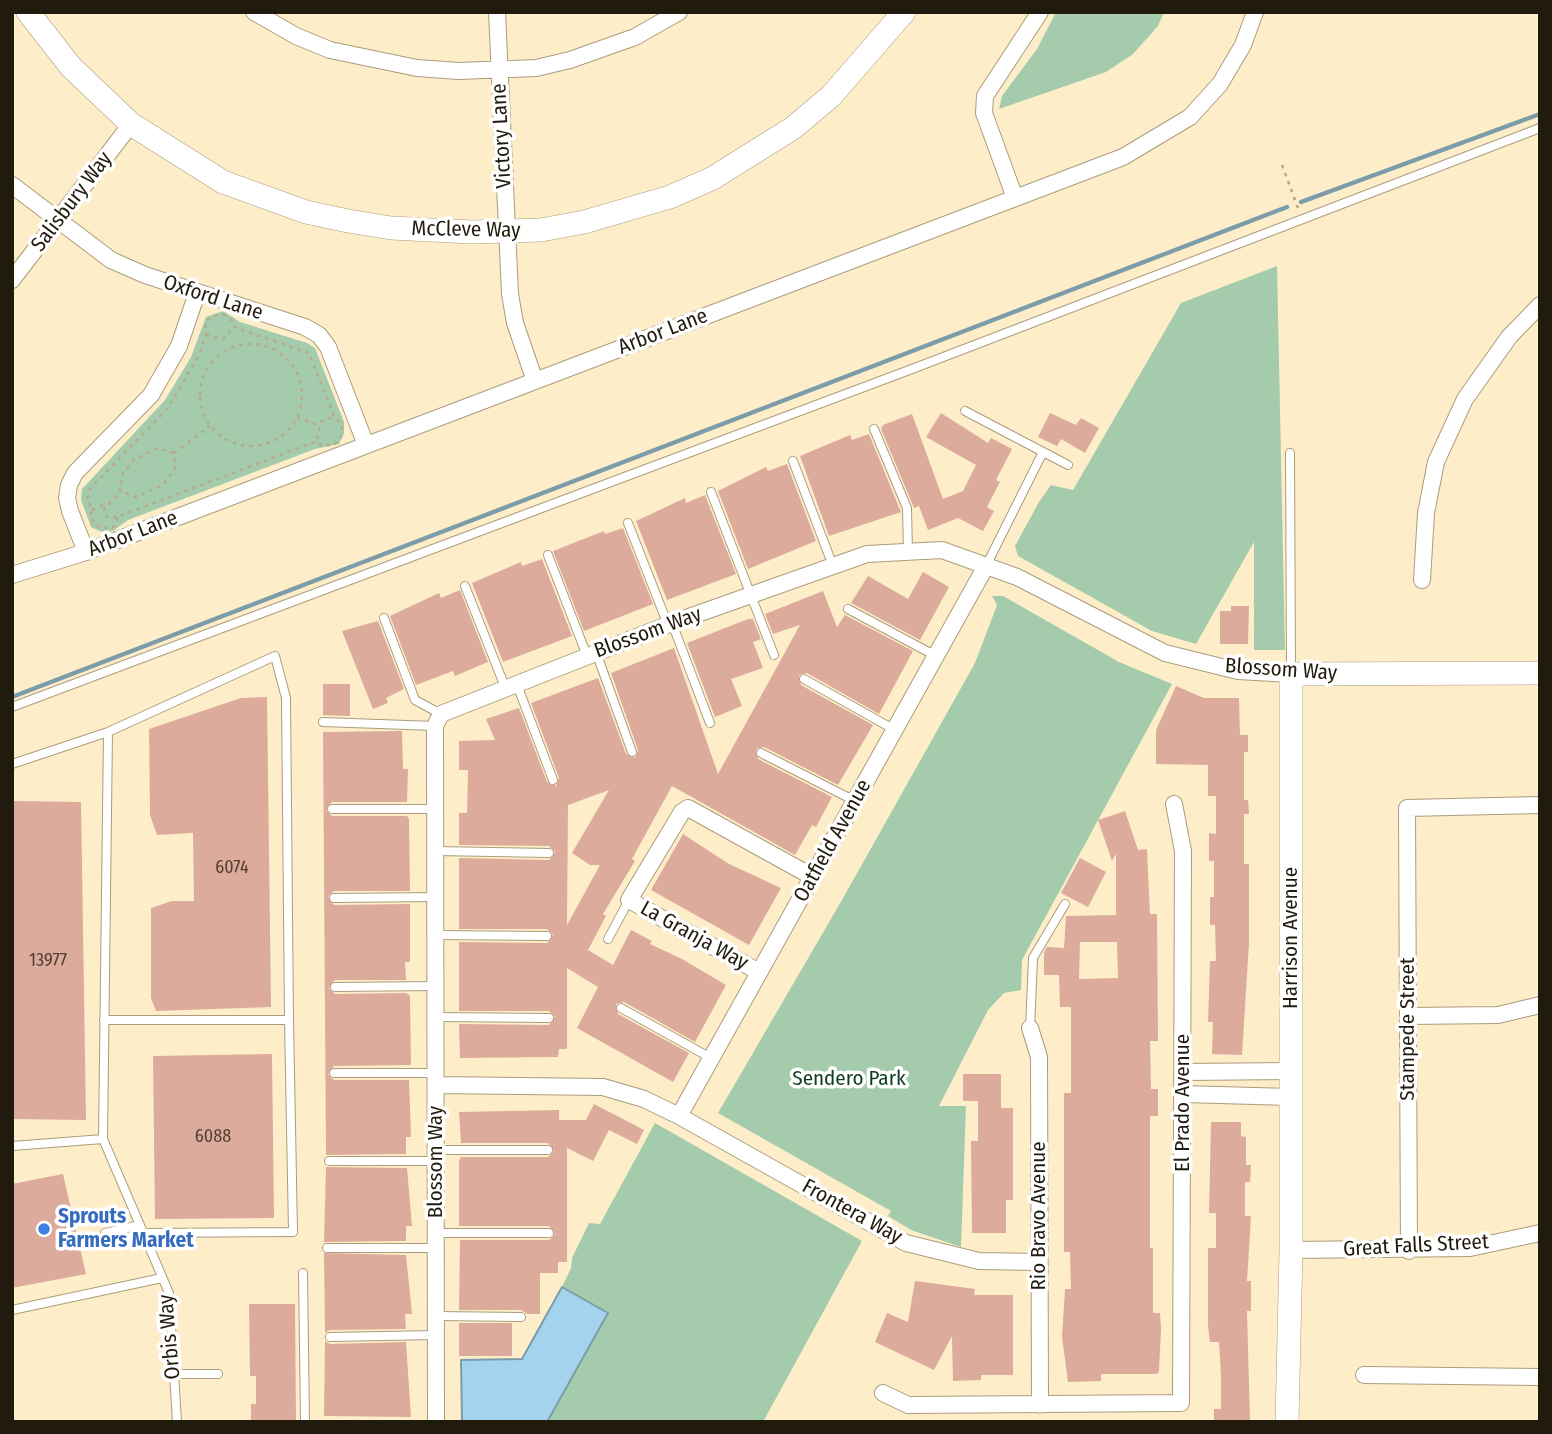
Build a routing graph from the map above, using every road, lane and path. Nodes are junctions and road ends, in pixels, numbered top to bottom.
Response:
1 (28, 12) edge
2 (254, 12) edge
3 (497, 12) edge
4 (679, 12) edge
5 (904, 12) edge
6 (1040, 12) edge
7 (1255, 12) edge
8 (499, 71) junction
9 (131, 124) junction
10 (1540, 128) edge
11 (1282, 165) dead end
12 (12, 185) edge
13 (1015, 198) junction
14 (1300, 215) dead end
15 (57, 222) junction
16 (506, 232) junction
17 (12, 280) edge
18 (197, 293) junction
19 (1540, 305) edge
20 (234, 327) junction
21 (206, 335) junction
22 (225, 338) junction
23 (229, 349) junction
24 (535, 381) junction
25 (965, 411) dead end
26 (334, 416) junction
27 (297, 417) junction
28 (210, 426) junction
29 (319, 426) junction
30 (874, 429) dead end
31 (317, 441) junction
32 (366, 445) junction
33 (1043, 452) junction
34 (174, 453) junction
35 (1290, 453) dead end
36 (793, 461) dead end
37 (1068, 466) dead end
38 (122, 492) junction
39 (711, 492) dead end
40 (106, 504) junction
41 (92, 510) junction
42 (117, 517) junction
43 (628, 523) dead end
44 (86, 552) junction
45 (908, 552) junction
46 (548, 555) dead end
47 (986, 566) junction
48 (833, 567) junction
49 (12, 575) edge
50 (1422, 580) dead end
51 (465, 586) dead end
52 (752, 596) junction
53 (848, 609) dead end
54 (384, 618) dead end
55 (670, 624) junction
56 (591, 654) junction
57 (774, 655) dead end
58 (936, 656) junction
59 (1540, 673) edge
60 (1291, 674) junction
61 (804, 679) dead end
62 (511, 685) junction
63 (12, 708) edge
64 (438, 720) junction
65 (323, 722) dead end
66 (710, 723) dead end
67 (895, 730) junction
68 (108, 732) junction
69 (632, 752) dead end
70 (761, 753) dead end
71 (12, 764) edge
72 (553, 780) dead end
73 (855, 801) junction
74 (1174, 804) dead end
75 (1540, 806) edge
76 (332, 809) dead end
77 (436, 809) junction
78 (436, 851) junction
79 (549, 853) dead end
80 (813, 877) junction
81 (436, 897) junction
82 (334, 898) dead end
83 (629, 900) junction
84 (1065, 904) dead end
85 (436, 935) junction
86 (547, 936) dead end
87 (608, 939) dead end
88 (759, 972) junction
89 (436, 986) junction
90 (335, 987) dead end
91 (1540, 1005) edge
92 (621, 1008) dead end
93 (1408, 1016) junction
94 (436, 1017) junction
95 (549, 1018) dead end
96 (104, 1020) junction
97 (289, 1020) junction
98 (1030, 1028) joint
99 (711, 1058) junction
100 (1291, 1071) junction
101 (1184, 1072) junction
102 (334, 1073) dead end
103 (436, 1079) junction
104 (1183, 1094) junction
105 (1291, 1097) junction
106 (679, 1116) junction
107 (103, 1139) junction
108 (12, 1146) edge
109 (548, 1150) dead end
110 (436, 1155) junction
111 (329, 1161) dead end
112 (142, 1229) junction
113 (105, 1233) dead end
114 (549, 1233) dead end
115 (1540, 1233) edge
116 (436, 1240) junction
117 (327, 1248) dead end
118 (1291, 1251) junction
119 (1409, 1251) junction
120 (1039, 1262) junction
121 (303, 1273) dead end
122 (162, 1278) junction
123 (12, 1310) edge
124 (436, 1316) junction
125 (521, 1317) dead end
126 (436, 1335) junction
127 (330, 1336) dead end
128 (174, 1374) junction
129 (218, 1374) dead end
130 (1364, 1375) dead end
131 (1540, 1377) edge
132 (883, 1393) dead end
133 (1040, 1405) junction
134 (177, 1422) edge
135 (305, 1422) edge
136 (436, 1422) edge
137 (1287, 1422) edge

1 - 9 street, McCleve Way
2 - 8 street
3 - 8 street, Victory Lane
4 - 8 street
5 - 16 street, McCleve Way
6 - 13 street
7 - 13 street, Arbor Lane
8 - 16 street, Victory Lane
9 - 15 street, Salisbury Way
9 - 16 street, McCleve Way
10 - 63 lane
11 - 14 path
12 - 15 street, Oxford Lane
13 - 24 street, Arbor Lane
15 - 17 street, Salisbury Way
15 - 18 street, Oxford Lane
16 - 24 street, Victory Lane
18 - 32 street, Oxford Lane
18 - 44 street
19 - 50 street
20 - 21 path
20 - 22 path
20 - 26 path
21 - 22 path
21 - 41 path
22 - 23 path
23 - 27 path
23 - 28 path
24 - 32 street, Arbor Lane
25 - 33 lane
26 - 29 path
26 - 31 path
27 - 28 path
27 - 29 path
28 - 34 path
29 - 31 path
30 - 45 lane
31 - 42 path
32 - 44 street, Arbor Lane
33 - 37 lane
33 - 47 lane
34 - 38 path
34 - 38 path
35 - 60 lane, Harrison Avenue
36 - 48 lane
38 - 40 path
39 - 52 lane
40 - 41 path
40 - 42 path
41 - 42 path
43 - 55 lane
44 - 49 street, Arbor Lane
45 - 47 street, Blossom Way
45 - 48 street, Blossom Way
46 - 56 lane
47 - 58 street, Oatfield Avenue
47 - 60 street, Blossom Way
48 - 52 street, Blossom Way
51 - 62 lane
52 - 55 street, Blossom Way
52 - 57 lane
53 - 58 lane
54 - 64 lane
55 - 56 street, Blossom Way
55 - 66 lane
56 - 62 street, Blossom Way
56 - 69 lane
58 - 67 street, Oatfield Avenue
59 - 60 street, Blossom Way
60 - 100 street, Harrison Avenue
61 - 67 lane
62 - 64 street, Blossom Way
62 - 72 lane
64 - 65 lane
64 - 77 street, Blossom Way
67 - 73 street, Oatfield Avenue
68 - 71 lane
68 - 96 lane
68 - 97 lane
70 - 73 lane
73 - 80 street, Oatfield Avenue
74 - 101 street, El Prado Avenue
75 - 93 street, Stampede Street
76 - 77 lane
77 - 78 street, Blossom Way
78 - 79 lane
78 - 81 street, Blossom Way
80 - 83 street
80 - 88 street, Oatfield Avenue
81 - 82 lane
81 - 85 street, Blossom Way
83 - 87 lane
83 - 88 street, La Granja Way
84 - 98 lane
85 - 86 lane
85 - 89 street, Blossom Way
88 - 99 street, Oatfield Avenue
89 - 90 lane
89 - 94 street, Blossom Way
91 - 93 street
92 - 99 lane
93 - 119 street, Stampede Street
94 - 95 lane
94 - 103 street, Blossom Way
96 - 97 lane
96 - 107 lane
97 - 112 lane
98 - 120 street, Rio Bravo Avenue
99 - 106 street, Oatfield Avenue
100 - 101 street
100 - 105 street, Harrison Avenue
101 - 104 street, El Prado Avenue
102 - 103 lane
103 - 106 street, Frontera Way
103 - 110 street, Blossom Way
104 - 105 street
104 - 133 street, El Prado Avenue
105 - 118 street, Harrison Avenue
106 - 120 street, Frontera Way
107 - 108 lane
107 - 112 lane, Orbis Way
109 - 110 lane
110 - 111 lane
110 - 116 street, Blossom Way
112 - 113 lane
112 - 122 lane, Orbis Way
114 - 116 lane
115 - 119 street, Great Falls Street
116 - 117 lane
116 - 124 street, Blossom Way
118 - 119 street, Great Falls Street
118 - 137 street, Harrison Avenue
120 - 133 street, Rio Bravo Avenue
121 - 135 lane
122 - 123 lane
122 - 128 lane, Orbis Way
124 - 125 lane
124 - 126 street, Blossom Way
126 - 127 lane
126 - 136 street, Blossom Way
128 - 129 lane
128 - 134 lane, Orbis Way
130 - 131 street
132 - 133 street

